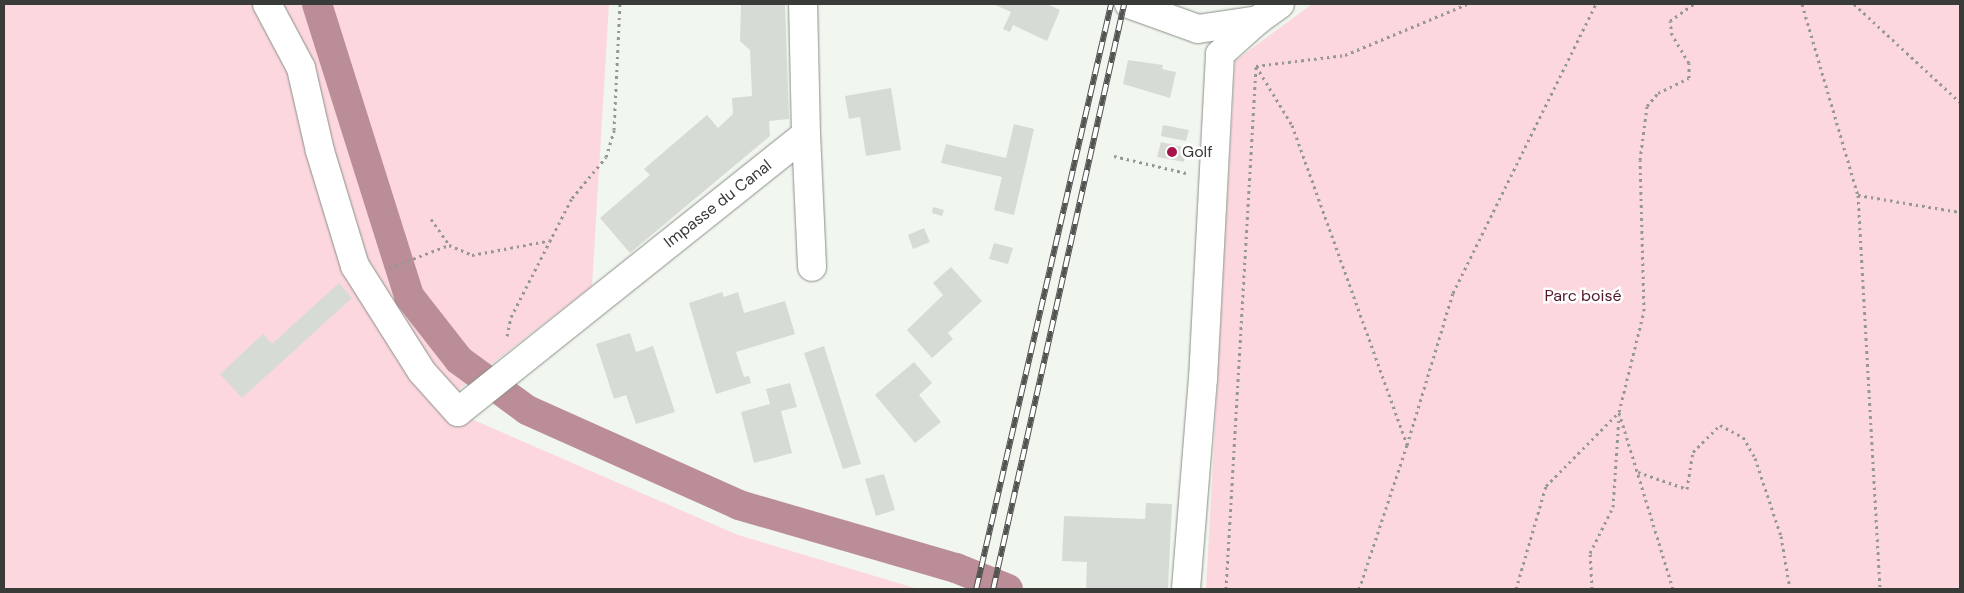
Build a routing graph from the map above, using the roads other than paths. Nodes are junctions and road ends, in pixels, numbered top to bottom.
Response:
1 (267, 4) edge
2 (803, 4) edge
3 (1129, 4) edge
4 (1280, 4) edge
5 (1258, 20) junction
6 (806, 134) junction
7 (812, 267) dead end
8 (1186, 589) edge

1 - 6 street, Impasse du Canal
2 - 6 street
3 - 5 street
4 - 5 street
5 - 8 street
6 - 7 street

